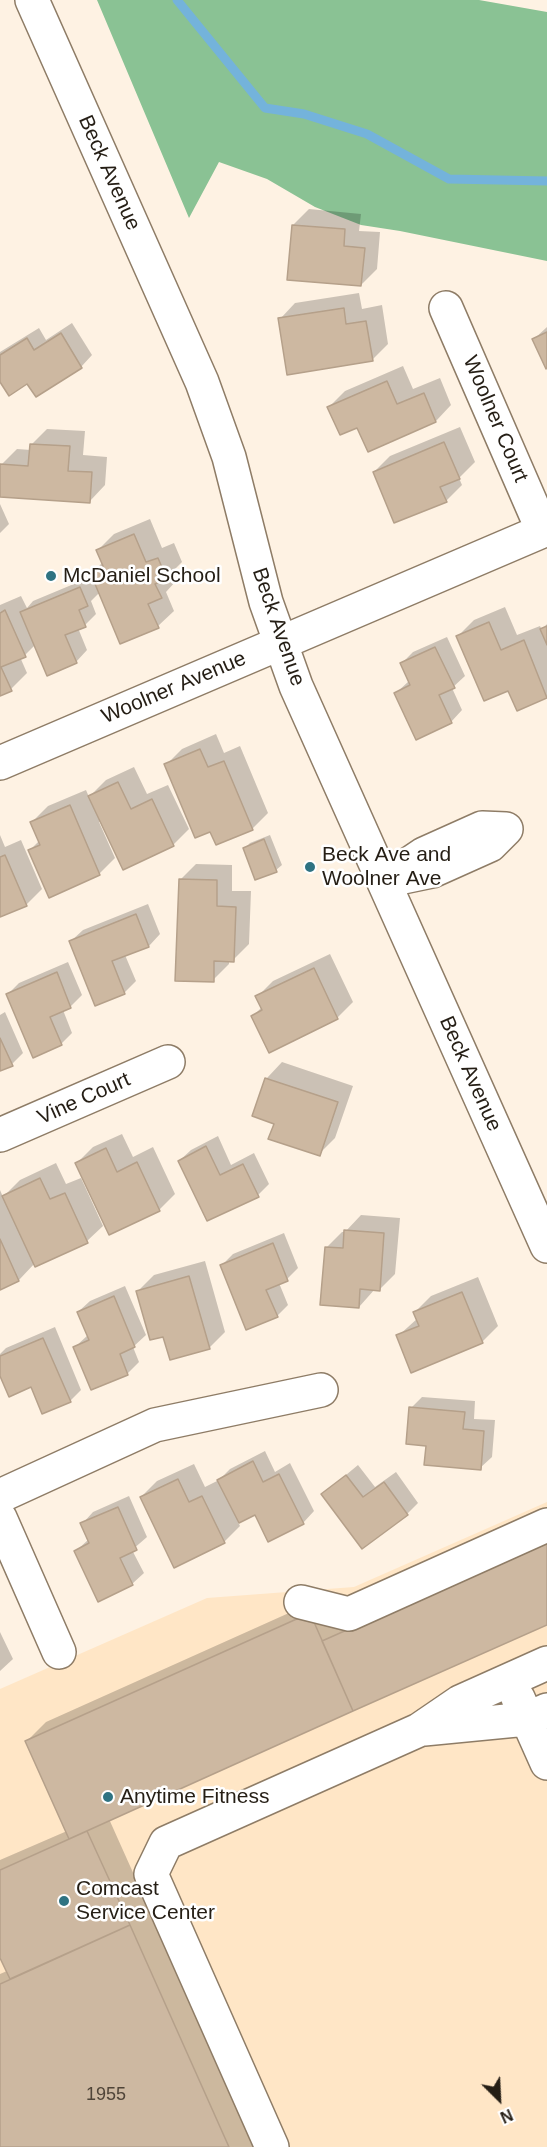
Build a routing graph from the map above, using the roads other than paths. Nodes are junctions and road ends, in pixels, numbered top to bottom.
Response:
1 (32, 0) edge
2 (446, 308) dead end
3 (545, 530) edge
4 (281, 643) junction
5 (0, 763) edge
6 (168, 1062) dead end
7 (0, 1135) edge
8 (547, 1246) edge
9 (321, 1390) dead end
10 (0, 1496) edge
11 (0, 1518) edge
12 (547, 1525) edge
13 (302, 1602) dead end
14 (59, 1652) dead end
15 (547, 1663) edge
16 (510, 1680) junction
17 (537, 1715) edge
18 (419, 1730) junction
19 (547, 1763) edge
20 (272, 2147) edge

1 - 4 street, Beck Avenue
2 - 3 street, Woolner Court
3 - 4 street, Woolner Avenue
4 - 5 street, Woolner Avenue
4 - 8 street, Beck Avenue
6 - 7 street, Vine Court
9 - 10 street
11 - 14 street
12 - 13 street
15 - 16 street
16 - 17 street
16 - 18 street
17 - 18 street
17 - 19 street
18 - 20 street

